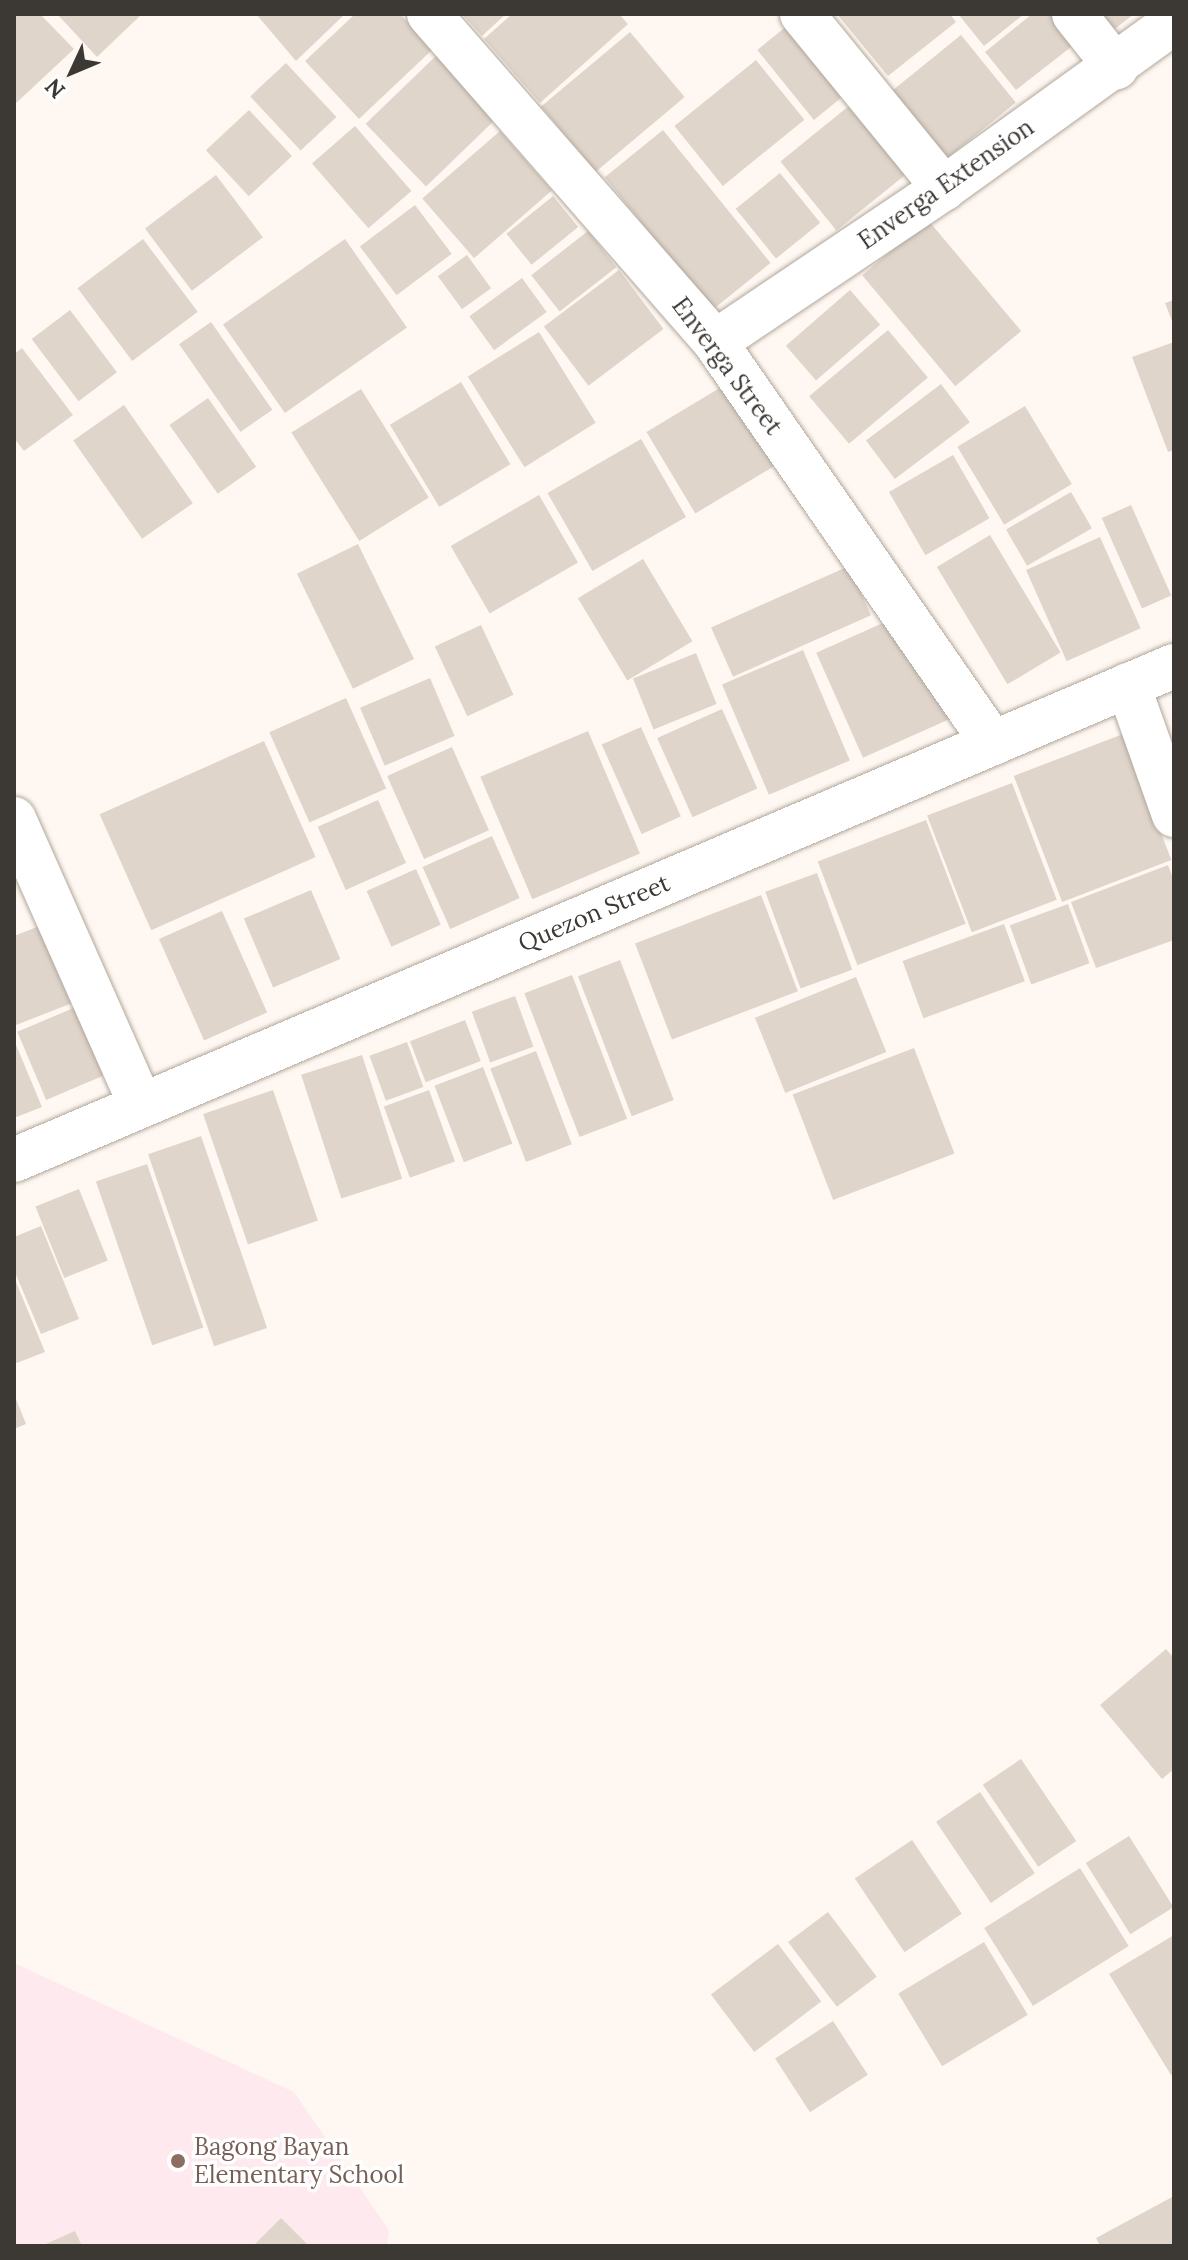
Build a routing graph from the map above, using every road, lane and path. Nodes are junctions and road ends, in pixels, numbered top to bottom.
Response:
1 (429, 14) edge
2 (802, 14) edge
3 (1074, 14) edge
4 (1174, 22) edge
5 (1116, 67) junction
6 (944, 188) junction
7 (715, 342) junction
8 (1174, 666) edge
9 (1128, 685) junction
10 (993, 743) junction
11 (1174, 815) edge
12 (14, 819) edge
13 (141, 1105) junction
14 (14, 1160) edge

1 - 7 street, Enverga Street
2 - 6 street
3 - 5 street
4 - 5 street, Enverga Extension
5 - 6 street, Enverga Extension
6 - 7 street, Enverga Extension
7 - 10 street, Enverga Street
8 - 9 street, Quezon Street
9 - 10 street, Quezon Street
9 - 11 street
10 - 13 street, Quezon Street
12 - 13 street
13 - 14 street, Quezon Street

